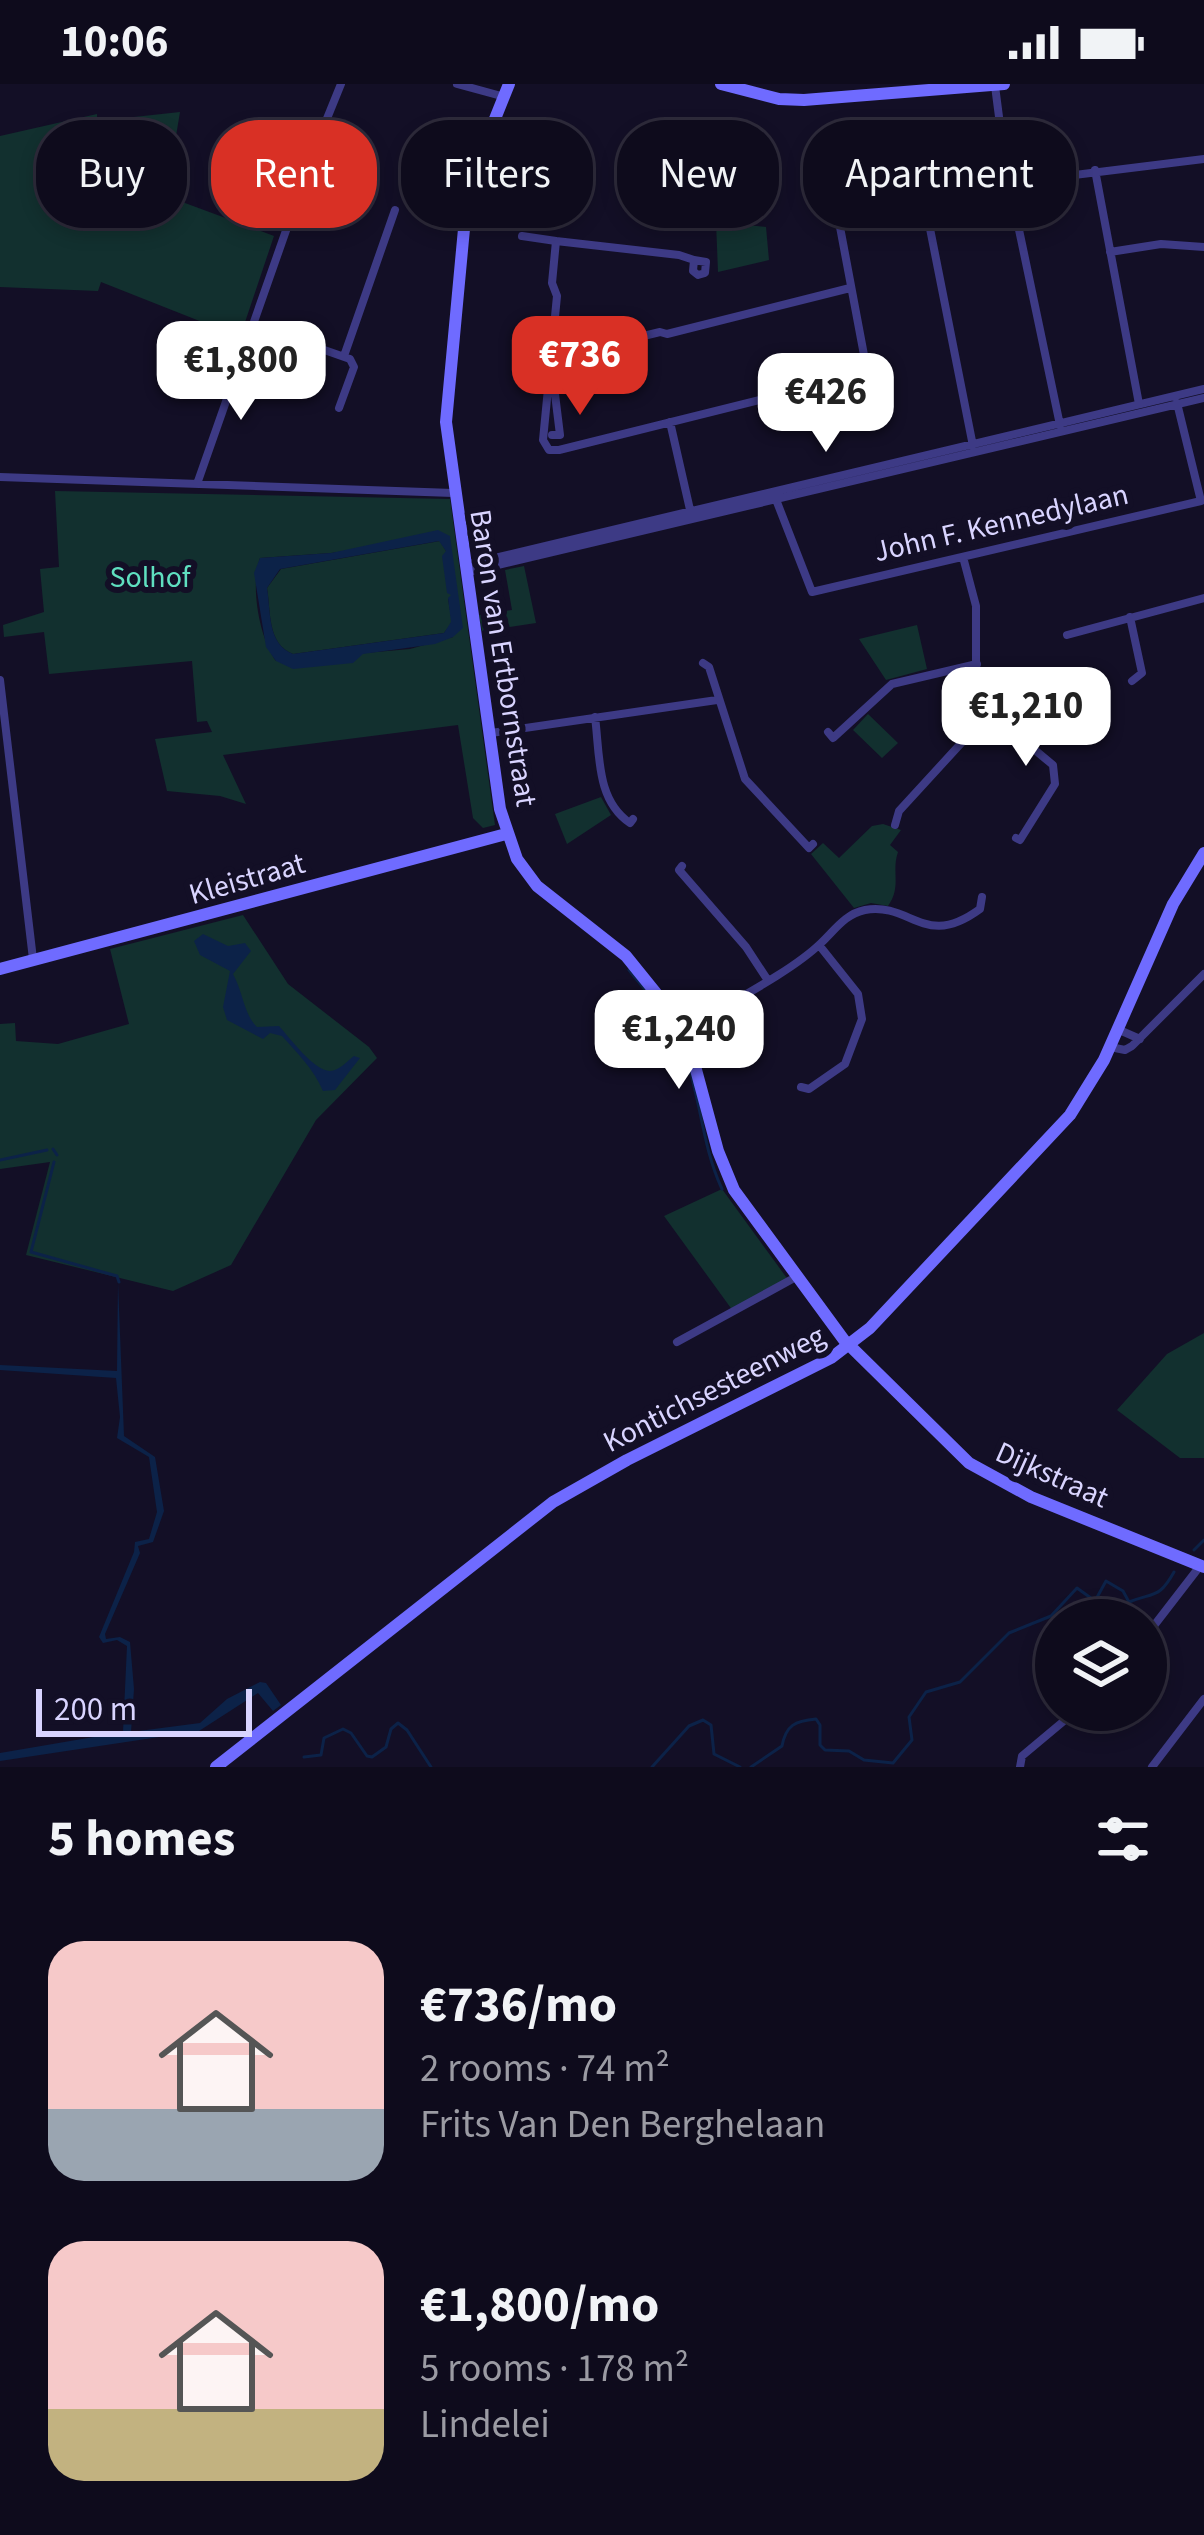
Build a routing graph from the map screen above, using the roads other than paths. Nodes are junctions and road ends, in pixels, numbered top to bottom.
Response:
1 (341, 84) edge
2 (457, 84) edge
3 (999, 84) edge
4 (728, 85) edge
5 (507, 90) edge
6 (1002, 120) edge
7 (1204, 159) edge
8 (1095, 170) junction
9 (1076, 173) edge
10 (395, 210) dead end
11 (842, 228) edge
12 (931, 228) edge
13 (1019, 228) edge
14 (522, 236) dead end
15 (556, 241) junction
16 (1204, 247) edge
17 (1109, 252) junction
18 (694, 260) dead end
19 (850, 288) junction
20 (253, 325) junction
21 (553, 347) junction
22 (344, 356) junction
23 (548, 379) junction
24 (1204, 393) edge
25 (1176, 400) junction
26 (1139, 404) junction
27 (339, 408) dead end
28 (670, 422) junction
29 (1060, 428) junction
30 (552, 435) dead end
31 (973, 448) junction
32 (0, 477) edge
33 (197, 484) junction
34 (453, 493) junction
35 (774, 495) junction
36 (1203, 506) edge
37 (692, 516) junction
38 (963, 557) junction
39 (466, 568) junction
40 (1204, 598) edge
41 (1130, 617) junction
42 (1067, 635) dead end
43 (703, 663) dead end
44 (976, 664) junction
45 (0, 680) edge
46 (1132, 681) dead end
47 (717, 700) junction
48 (595, 717) junction
49 (976, 727) junction
50 (828, 732) dead end
51 (491, 733) junction
52 (633, 819) dead end
53 (895, 825) dead end
54 (506, 835) junction
55 (1016, 838) dead end
56 (813, 844) dead end
57 (1204, 853) edge
58 (682, 866) dead end
59 (982, 897) dead end
60 (819, 945) junction
61 (33, 961) junction
62 (0, 969) edge
63 (1204, 974) edge
64 (767, 979) junction
65 (685, 1029) junction
66 (1118, 1029) junction
67 (1140, 1039) junction
68 (1110, 1047) junction
69 (801, 1087) dead end
70 (796, 1276) junction
71 (677, 1342) dead end
72 (849, 1345) junction
73 (1203, 1564) edge
74 (1167, 1609) edge
75 (1204, 1700) edge
76 (1052, 1731) edge
77 (216, 1767) edge
78 (1020, 1767) edge
79 (1151, 1767) edge

1 - 20 street
2 - 5 street
3 - 4 street
3 - 6 street
5 - 34 street, Baron van Ertbornstraat
7 - 8 street
8 - 9 street
8 - 17 street
10 - 22 street
11 - 19 street
12 - 31 street
13 - 29 street
14 - 15 street
15 - 18 street
15 - 21 street
16 - 17 street
17 - 26 street
19 - 21 street
19 - 28 street
20 - 22 street
20 - 33 street
21 - 23 street
22 - 27 street
23 - 28 street
23 - 30 street
24 - 25 street
25 - 26 street
25 - 29 street
25 - 36 street, John F. Kennedylaan
26 - 29 street
28 - 37 street
29 - 31 street
31 - 35 street
32 - 33 street
33 - 34 street
34 - 39 street, Baron van Ertbornstraat
35 - 37 street
35 - 38 street, John F. Kennedylaan
36 - 38 street, John F. Kennedylaan
37 - 39 street
38 - 44 street
39 - 51 street, Baron van Ertbornstraat
40 - 41 street
41 - 42 street
41 - 46 street
43 - 47 street
44 - 49 street
44 - 50 street
45 - 61 street
47 - 48 street
47 - 56 street
48 - 51 street
48 - 52 street
49 - 53 street
49 - 55 street
51 - 54 street, Baron van Ertbornstraat
54 - 61 street, Kleistraat
54 - 65 street, Baron van Ertbornstraat
57 - 66 street, Kontichsesteenweg
58 - 64 street
59 - 60 street
60 - 64 street
60 - 69 street
61 - 62 street, Kleistraat
63 - 67 street
64 - 65 street
65 - 70 street, Baron van Ertbornstraat
66 - 67 street
66 - 68 street, Kontichsesteenweg
67 - 68 street
68 - 72 street, Kontichsesteenweg
70 - 71 street
70 - 72 street, Baron van Ertbornstraat
72 - 73 street, Dijkstraat
72 - 77 street, Kontichsesteenweg
73 - 74 street
75 - 79 street
76 - 78 street

